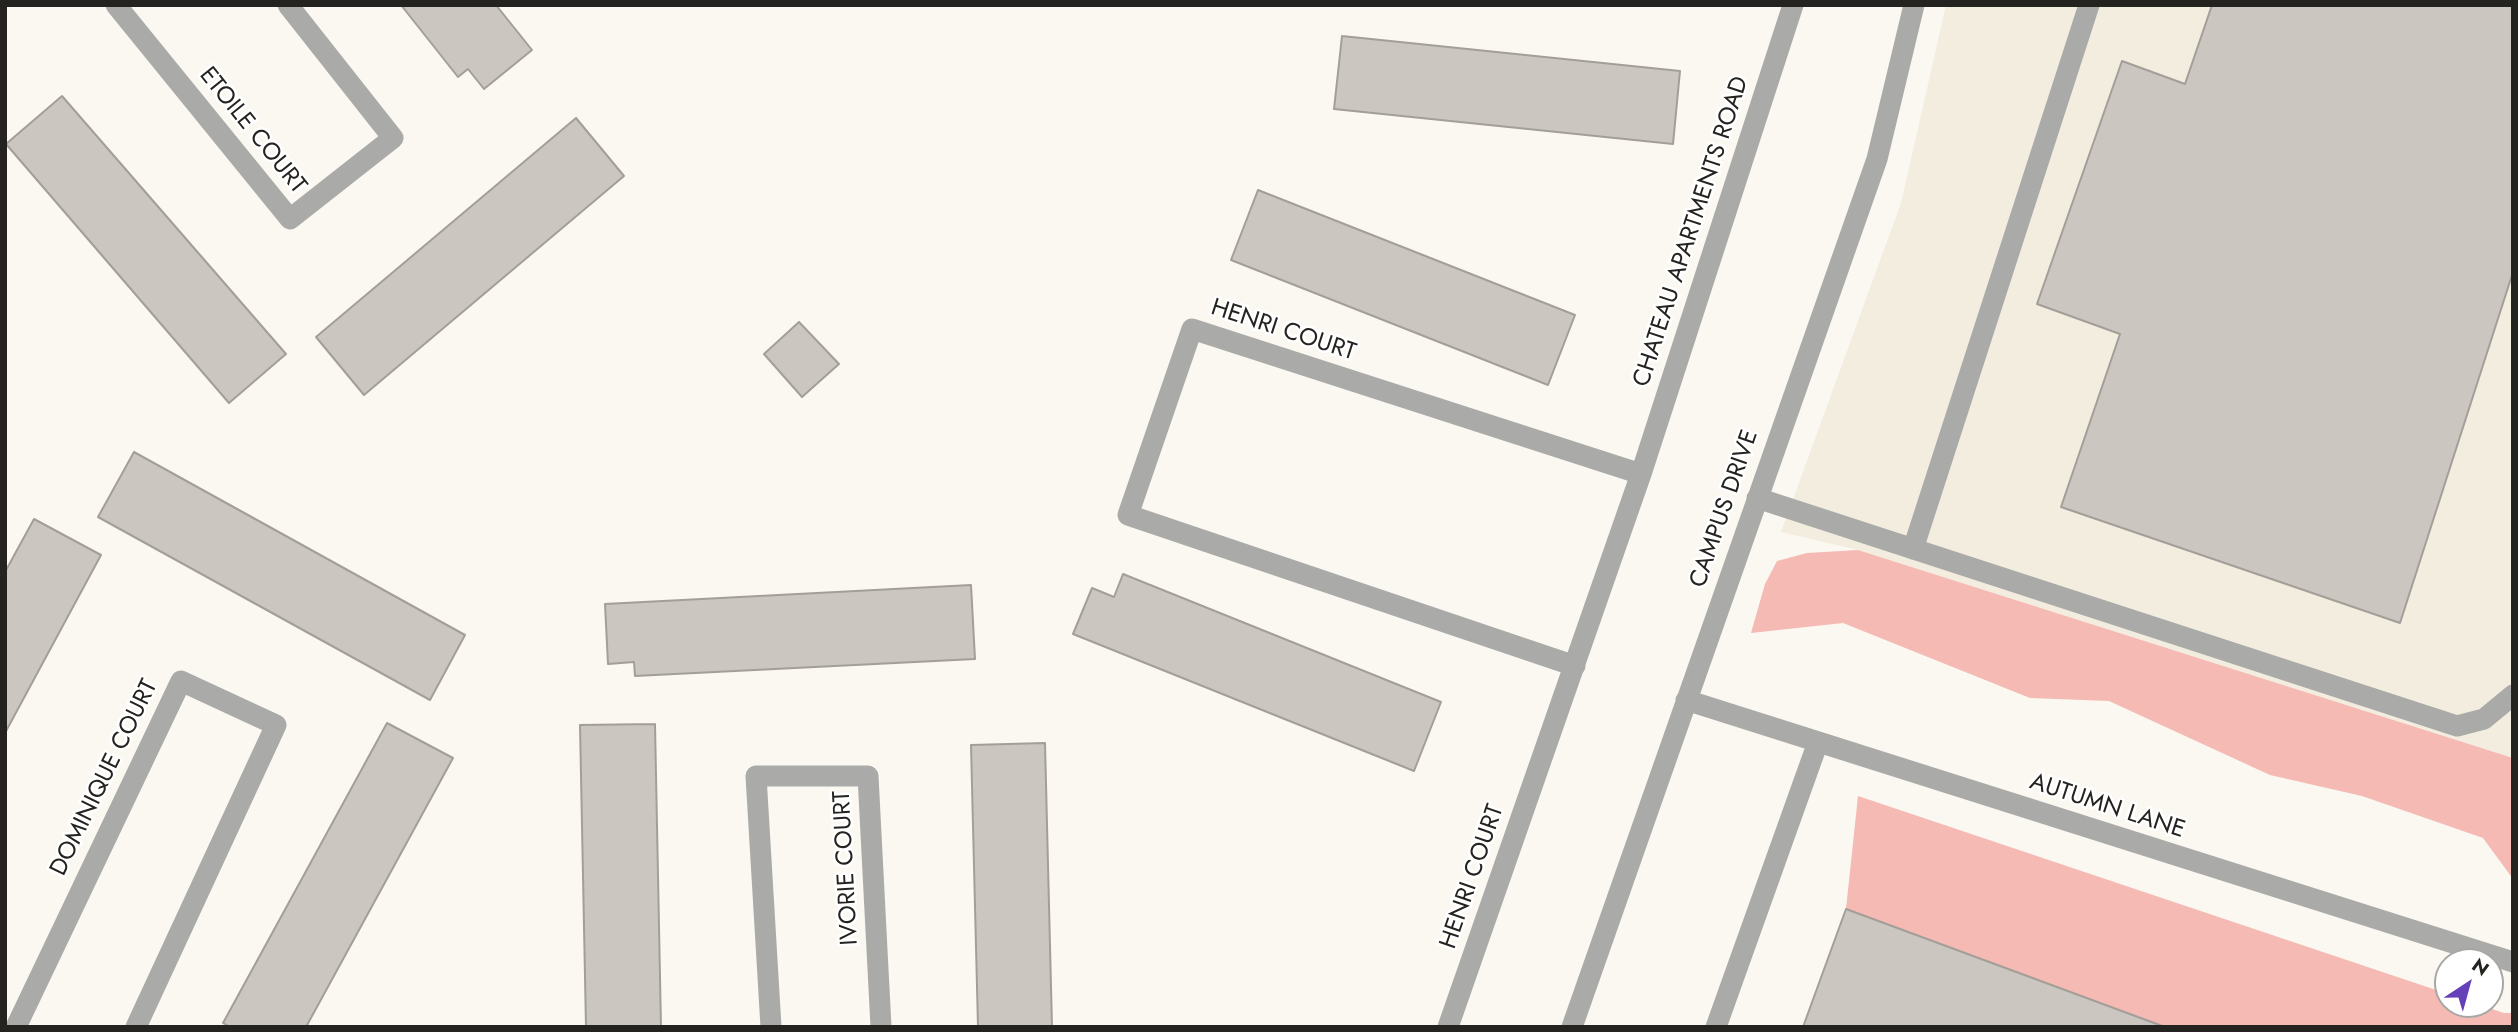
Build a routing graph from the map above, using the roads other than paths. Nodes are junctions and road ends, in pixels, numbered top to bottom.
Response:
1 (116, 5) edge
2 (288, 5) edge
3 (1793, 5) edge
4 (1914, 5) edge
5 (2089, 5) edge
6 (1641, 474) junction
7 (1757, 498) junction
8 (1913, 549) junction
9 (1575, 666) junction
10 (2513, 695) edge
11 (1686, 700) junction
12 (1818, 742) junction
13 (2513, 962) edge
14 (16, 1027) edge
15 (136, 1027) edge
16 (771, 1027) edge
17 (881, 1027) edge
18 (1448, 1027) edge
19 (1572, 1027) edge
20 (1716, 1027) edge

1 - 2 street, ETOILE COURT
3 - 6 street, CHATEAU APARTMENTS ROAD
4 - 7 street, CAMPUS DRIVE
5 - 8 street
6 - 9 street, HENRI COURT
6 - 9 street, HENRI COURT
7 - 8 street
7 - 11 street, CAMPUS DRIVE
8 - 10 street
9 - 18 street, HENRI COURT
11 - 12 street, AUTUMN LANE
11 - 19 street, CAMPUS DRIVE
12 - 13 street, AUTUMN LANE
12 - 20 street
14 - 15 street, DOMINIQUE COURT
16 - 17 street, IVORIE COURT

